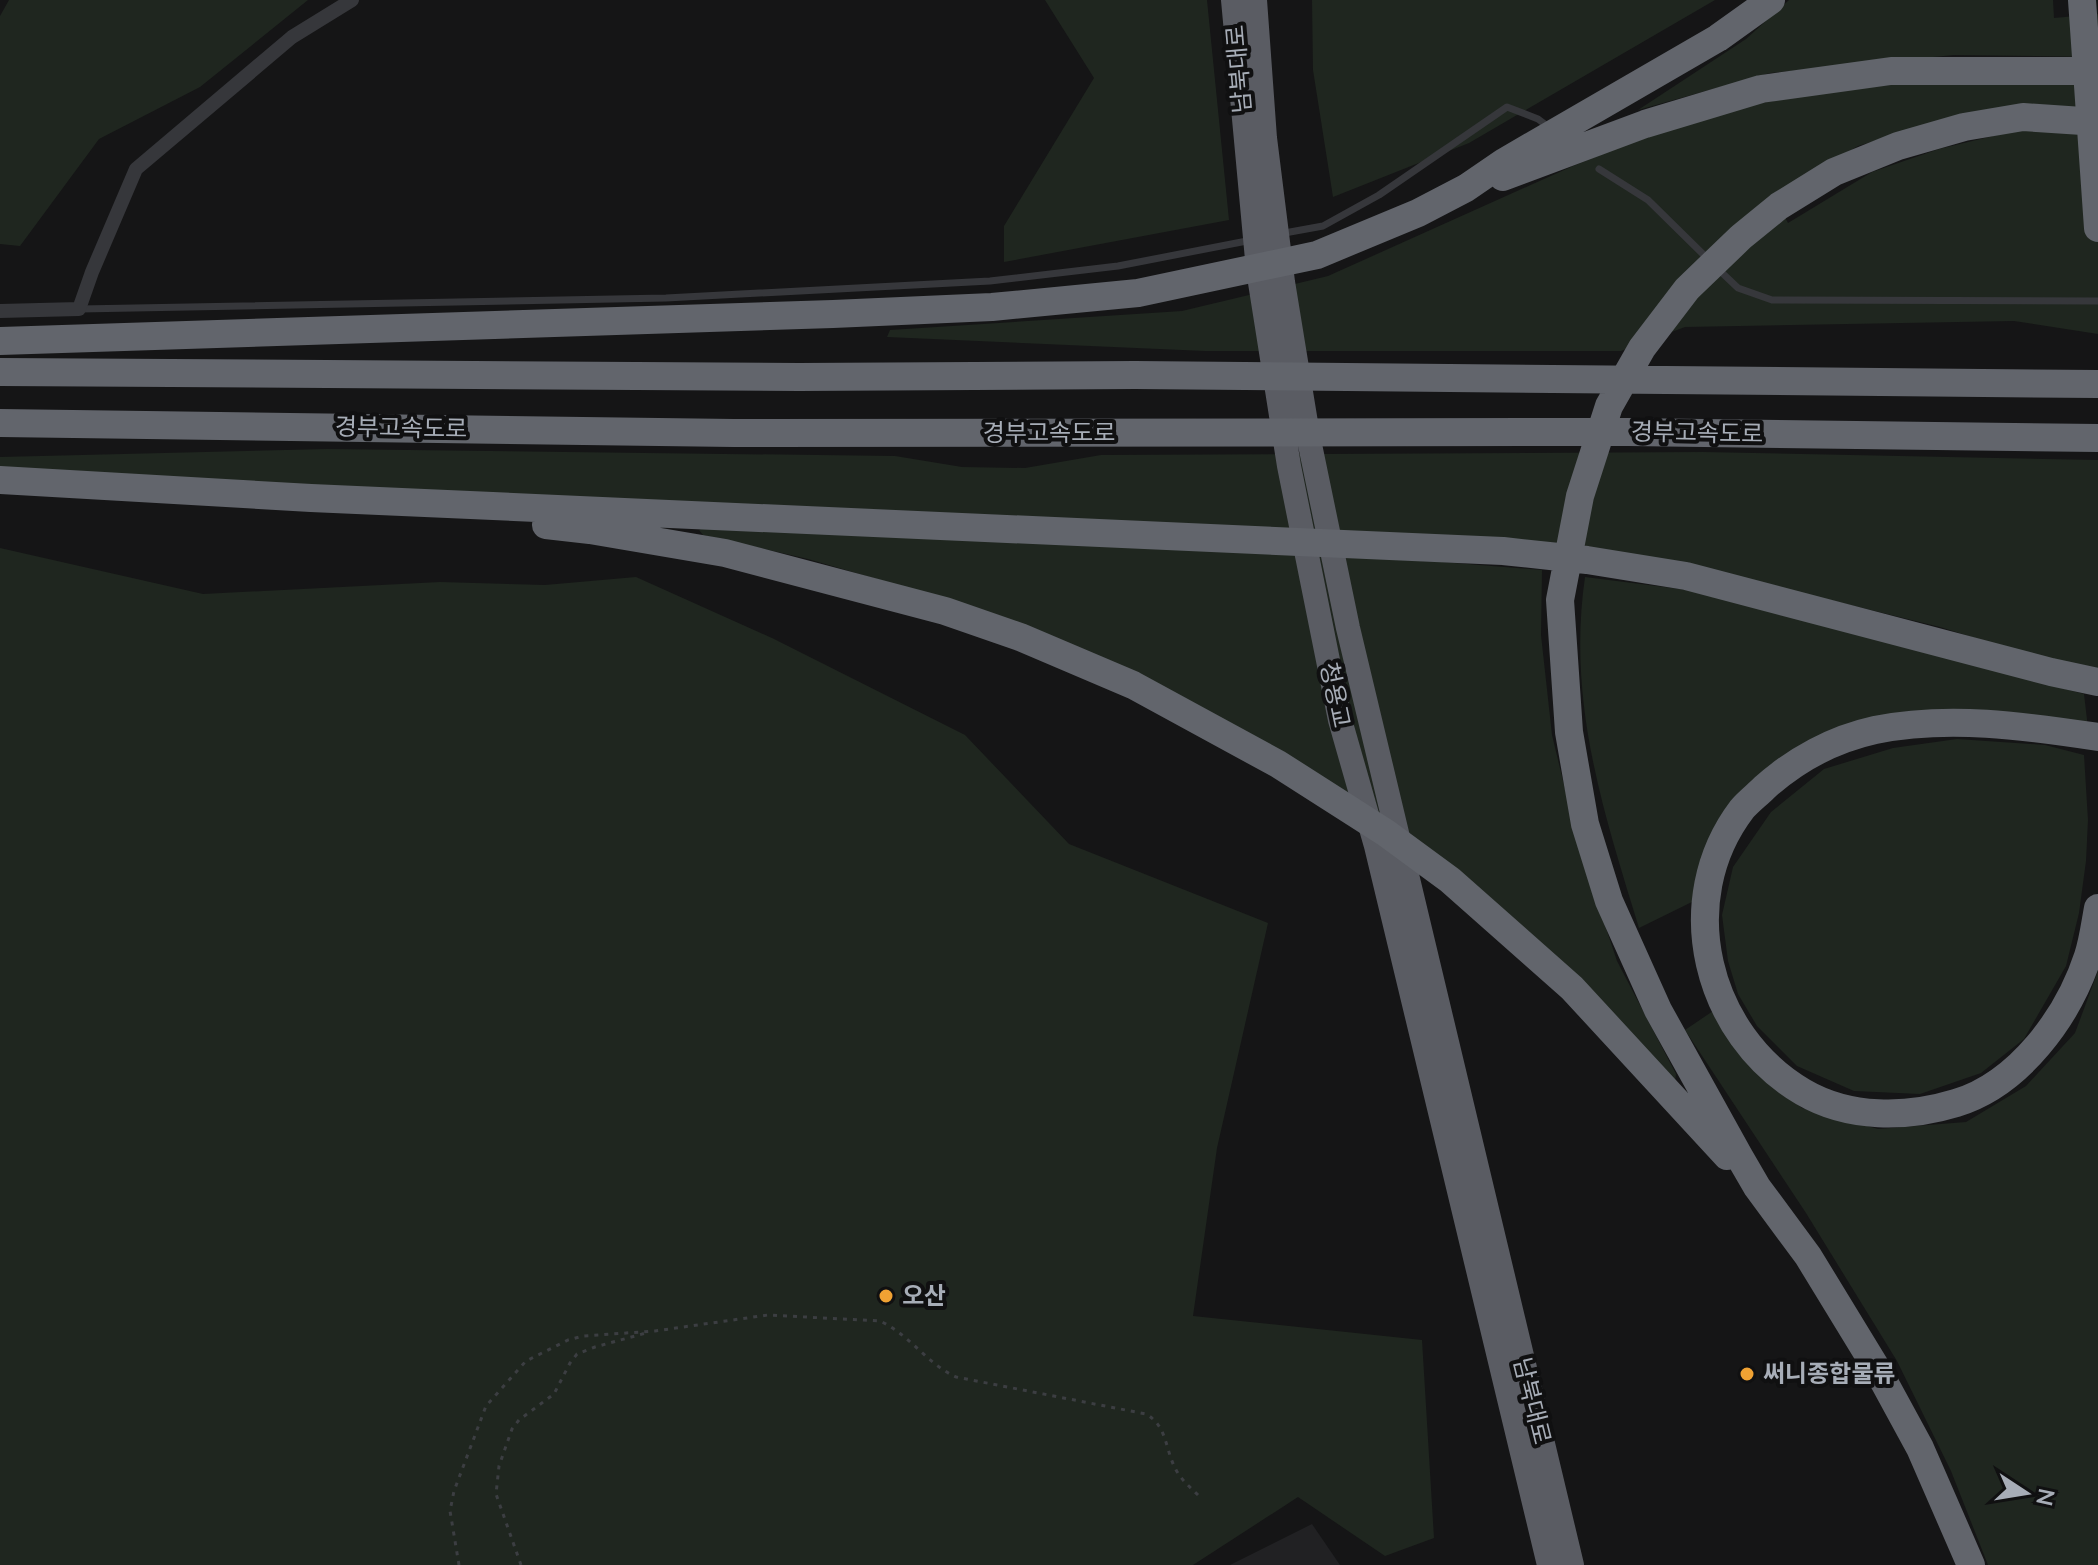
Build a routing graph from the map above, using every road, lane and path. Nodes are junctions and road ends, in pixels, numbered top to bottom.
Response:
1 (352, 0) edge
2 (1233, 0) edge
3 (1255, 0) edge
4 (1771, 0) edge
5 (2083, 6) edge
6 (2098, 71) edge
7 (2098, 122) edge
8 (1546, 125) dead end
9 (1255, 138) junction
10 (1599, 169) dead end
11 (1466, 188) junction
12 (2098, 228) edge
13 (2098, 301) edge
14 (79, 309) junction
15 (0, 311) edge
16 (0, 341) edge
17 (0, 372) edge
18 (2098, 384) edge
19 (0, 423) edge
20 (2098, 438) edge
21 (0, 480) edge
22 (311, 498) junction
23 (2098, 682) edge
24 (2098, 737) edge
25 (2098, 908) edge
26 (1757, 1187) junction
27 (1482, 1240) junction
28 (655, 1331) junction
29 (1200, 1497) dead end
30 (459, 1565) edge
31 (521, 1565) edge
32 (1549, 1565) edge
33 (1572, 1565) edge
34 (1971, 1565) edge

1 - 14 street
2 - 9 highway, 남북대로
3 - 9 highway, 남북대로
4 - 11 highway
5 - 12 highway
6 - 11 highway
7 - 26 highway
8 - 14 lane
9 - 27 highway, 청용교
10 - 13 lane
11 - 16 highway
14 - 15 street
17 - 18 highway
19 - 20 highway, 경부고속도로
21 - 22 highway
22 - 23 highway
22 - 26 highway
24 - 25 highway
26 - 34 highway
27 - 32 highway, 남북대로
27 - 33 highway, 남북대로
28 - 29 path
28 - 30 path
28 - 31 path

